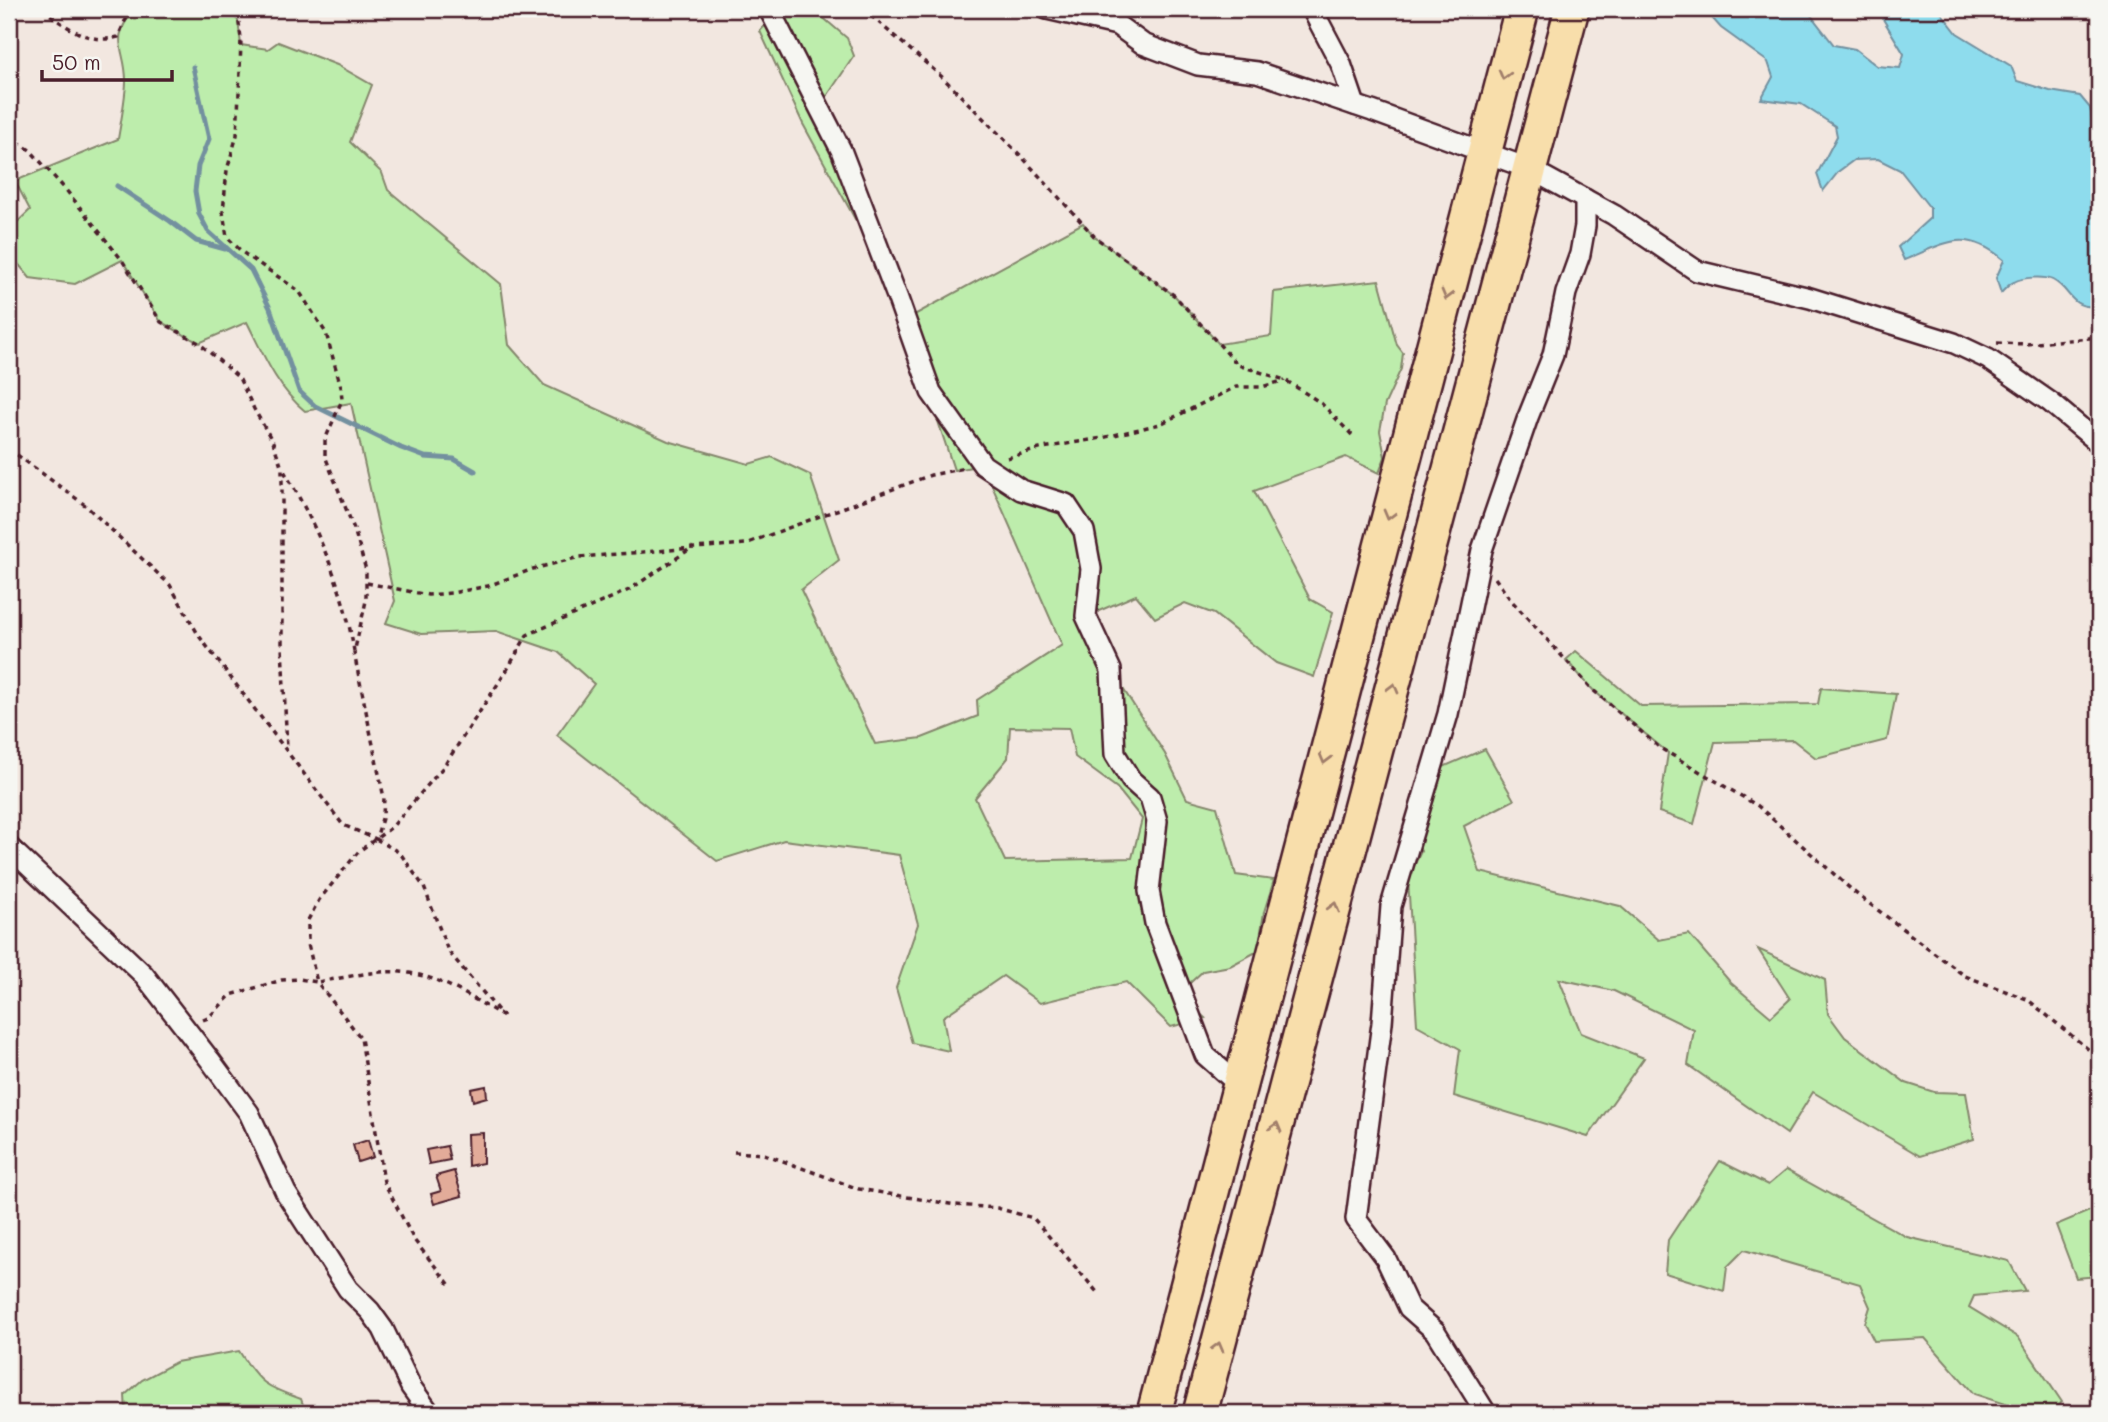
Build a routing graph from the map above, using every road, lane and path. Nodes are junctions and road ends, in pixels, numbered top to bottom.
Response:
1 (43, 9) edge
2 (135, 9) edge
3 (237, 9) edge
4 (769, 9) edge
5 (863, 9) edge
6 (1047, 9) edge
7 (1312, 9) edge
8 (1522, 9) edge
9 (1572, 9) edge
10 (1355, 105) junction
11 (9, 136) edge
12 (1484, 151) junction
13 (1530, 169) junction
14 (1585, 199) junction
15 (2099, 337) edge
16 (1990, 343) dead end
17 (1285, 380) junction
18 (1352, 435) dead end
19 (2099, 443) edge
20 (9, 449) edge
21 (983, 465) junction
22 (282, 468) junction
23 (693, 547) junction
24 (1482, 550) junction
25 (366, 583) junction
26 (354, 653) junction
27 (287, 750) junction
28 (376, 839) junction
29 (9, 848) edge
30 (317, 982) junction
31 (180, 1021) junction
32 (2099, 1058) edge
33 (1240, 1086) junction
34 (734, 1152) dead end
35 (450, 1286) dead end
36 (1097, 1292) dead end
37 (429, 1412) edge
38 (1154, 1413) edge
39 (1200, 1413) edge
40 (1486, 1413) edge

1 - 2 path
3 - 25 path
4 - 21 street
5 - 17 path
6 - 10 street
7 - 10 street
8 -> 12 highway
9 - 13 highway
10 - 12 street
11 - 22 path
12 - 13 street
12 -> 33 highway
13 - 14 street
39 -> 13 highway
14 - 19 street
14 - 24 street
15 - 16 path
17 - 18 path
17 - 21 path
20 - 27 path
21 - 23 path
21 - 33 street
22 - 26 path
22 - 27 path
23 - 25 path
23 - 28 path
24 - 32 path
24 - 40 street
25 - 26 path
26 - 28 path
27 - 28 path
28 - 30 path
28 - 30 path
29 - 31 street
30 - 31 path
30 - 35 path
31 - 37 street
33 - 38 highway
34 - 36 path

